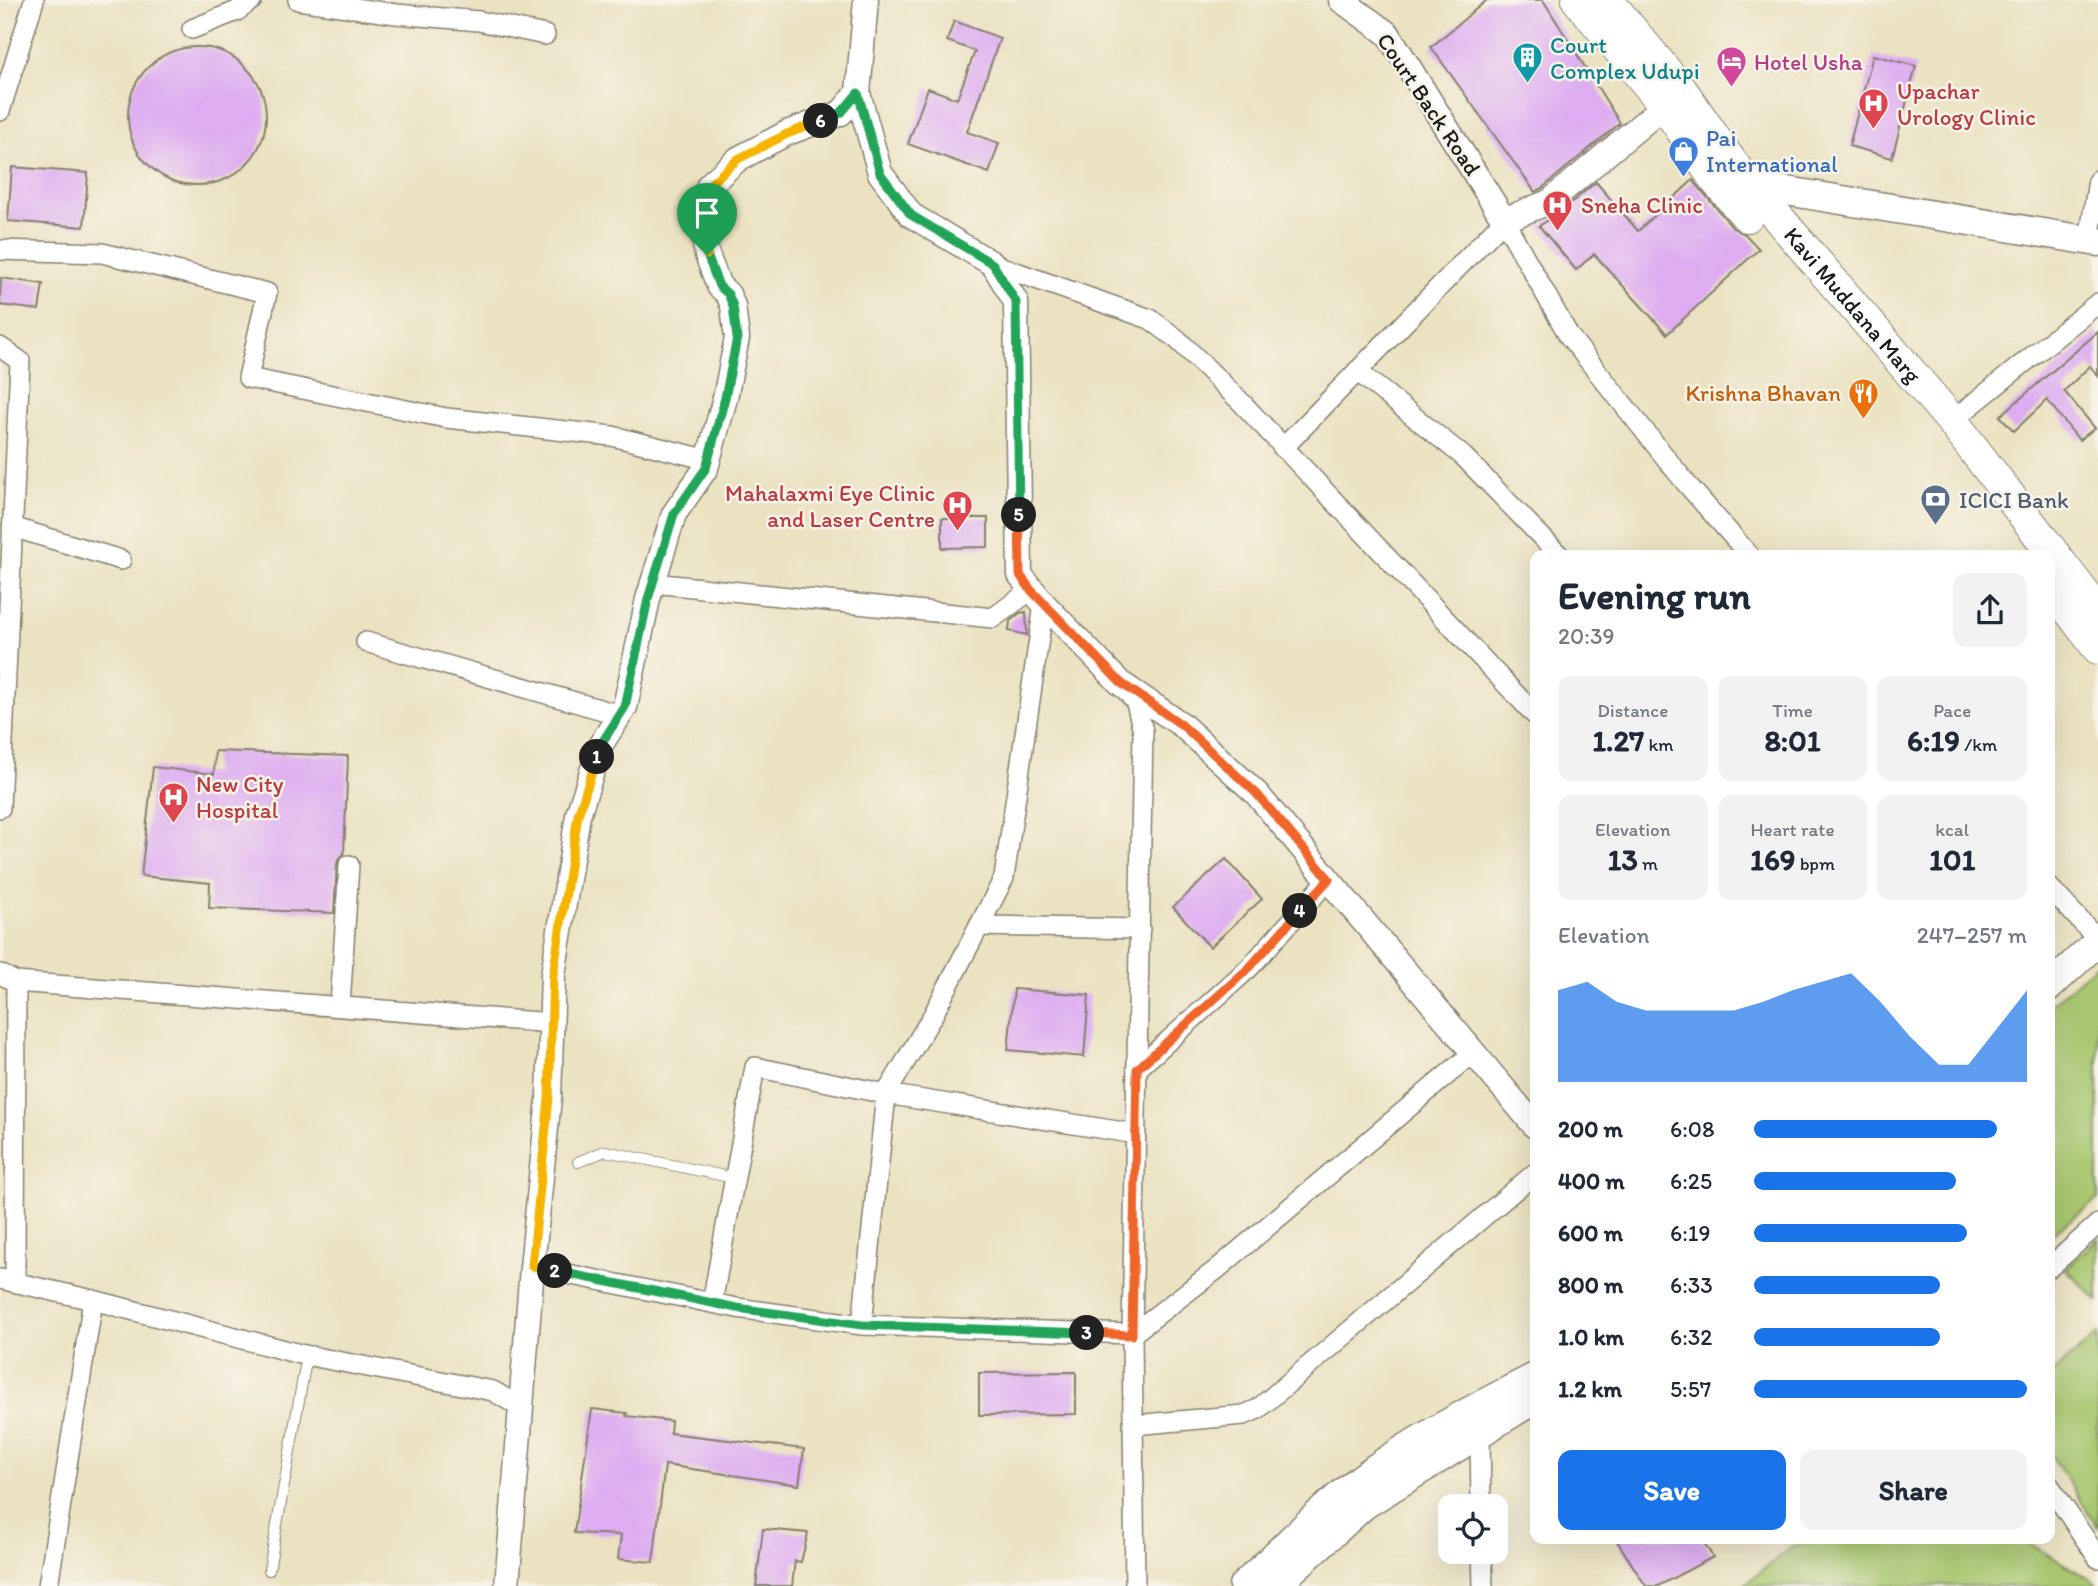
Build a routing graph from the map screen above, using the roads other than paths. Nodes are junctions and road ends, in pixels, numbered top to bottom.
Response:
1 (34, 0) edge
2 (252, 0) edge
3 (299, 0) edge
4 (866, 0) edge
5 (1341, 0) edge
6 (1578, 0) edge
7 (1607, 0) edge
8 (396, 7) edge
9 (191, 29) dead end
10 (545, 34) dead end
11 (858, 93) junction
12 (1665, 105) junction
13 (0, 111) edge
14 (1716, 179) junction
15 (2098, 180) edge
16 (1749, 185) junction
17 (1504, 220) junction
18 (2093, 241) edge
19 (0, 250) edge
20 (993, 264) junction
21 (2098, 303) edge
22 (0, 347) edge
23 (1357, 371) junction
24 (1951, 421) junction
25 (1283, 447) junction
26 (709, 460) junction
27 (12, 527) junction
28 (1554, 550) edge
29 (1745, 550) edge
30 (2022, 550) edge
31 (2053, 550) edge
32 (2055, 553) edge
33 (121, 560) dead end
34 (653, 583) junction
35 (2055, 592) edge
36 (1037, 597) junction
37 (2092, 600) edge
38 (366, 642) dead end
39 (2098, 648) edge
40 (1121, 683) junction
41 (1530, 710) edge
42 (620, 715) junction
43 (0, 808) edge
44 (349, 865) dead end
45 (1329, 879) junction
46 (2055, 893) edge
47 (979, 926) junction
48 (1140, 929) junction
49 (2096, 936) edge
50 (2055, 963) edge
51 (8, 978) edge
52 (2055, 980) edge
53 (340, 1006) junction
54 (552, 1023) junction
55 (1473, 1053) junction
56 (1137, 1069) junction
57 (886, 1094) junction
58 (1530, 1120) edge
59 (1136, 1134) junction
60 (578, 1162) dead end
61 (1530, 1177) edge
62 (734, 1178) junction
63 (2098, 1224) edge
64 (2055, 1263) edge
65 (532, 1266) junction
66 (8, 1281) edge
67 (93, 1300) junction
68 (712, 1303) junction
69 (862, 1325) junction
70 (1132, 1335) junction
71 (307, 1355) junction
72 (1530, 1380) edge
73 (1530, 1402) edge
74 (522, 1408) junction
75 (1134, 1425) junction
76 (1480, 1433) junction
77 (1481, 1494) edge
78 (2055, 1494) edge
79 (2098, 1559) edge
80 (1482, 1564) edge
81 (269, 1570) dead end
82 (48, 1586) edge
83 (507, 1586) edge
84 (1135, 1586) edge
85 (1243, 1586) edge
86 (1275, 1586) edge
87 (1483, 1586) edge

1 - 13 street
2 - 9 street
3 - 8 street
4 - 11 street
5 - 17 street, Court Back Road
6 - 12 main road
7 - 16 main road, Kavi Muddana Marg
8 - 10 street
11 - 20 street
11 - 26 street
12 - 14 main road
12 - 17 street
14 - 16 main road
14 - 30 main road
15 - 18 street
16 - 18 main road
16 - 24 main road, Kavi Muddana Marg
17 - 23 street
17 - 29 street
19 - 26 street
20 - 25 street
20 - 36 street
21 - 24 street
22 - 27 street
23 - 25 street
23 - 28 street
24 - 31 main road, Kavi Muddana Marg
25 - 41 street
26 - 34 street
27 - 33 street
27 - 43 street
32 - 37 main road, Kavi Muddana Marg
34 - 36 street
34 - 42 street
35 - 39 main road
36 - 40 street
36 - 47 street
38 - 42 street
40 - 45 street
40 - 48 street
42 - 54 street
44 - 53 street
45 - 55 street
45 - 56 street
46 - 49 street
47 - 48 street
47 - 57 street
48 - 56 street
49 - 50 main road
49 - 52 main road
51 - 53 street
51 - 66 street
53 - 54 street
54 - 65 street
55 - 58 street
55 - 70 street
56 - 59 street
57 - 59 street
57 - 62 street
57 - 69 street
59 - 70 street
60 - 62 lane
61 - 75 street
62 - 68 street
63 - 64 street
65 - 68 street
65 - 74 street
66 - 67 street
67 - 71 street
67 - 82 street
68 - 69 street
69 - 70 street
70 - 75 street
71 - 74 street
71 - 81 lane
72 - 85 main road
73 - 76 main road
74 - 83 street
75 - 84 street
76 - 77 street
76 - 86 main road
78 - 79 street
80 - 87 street

